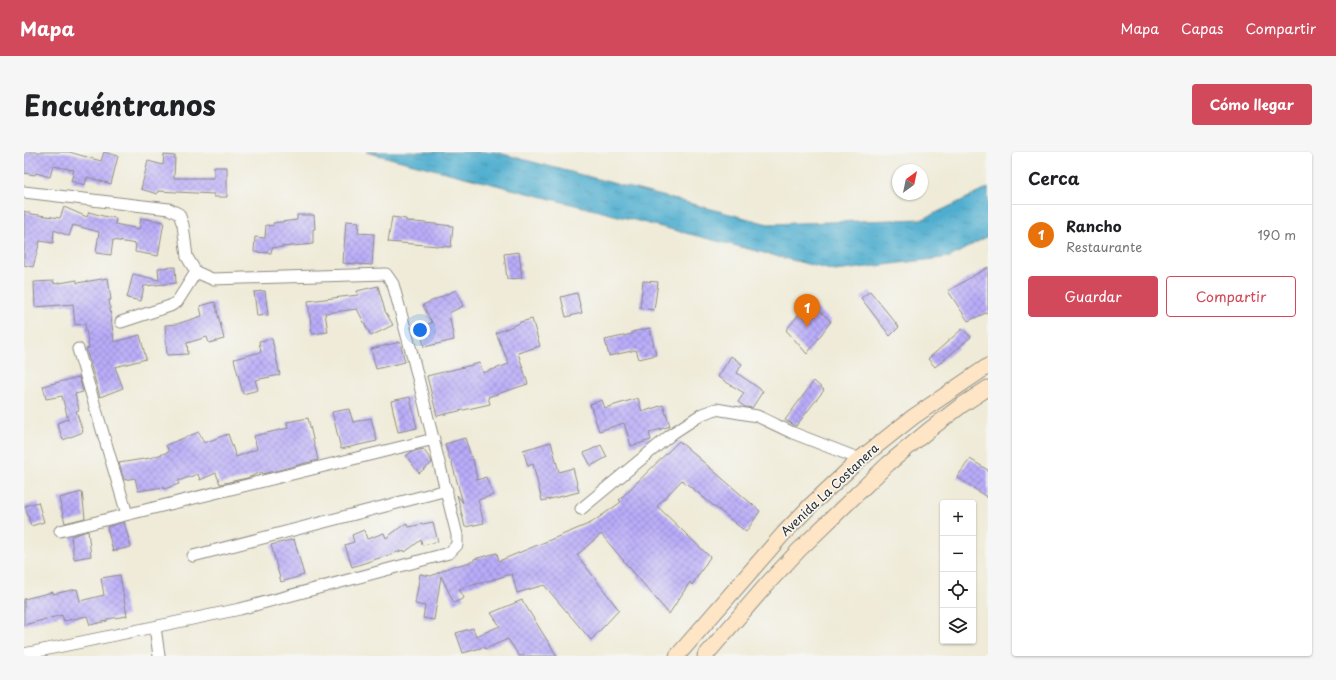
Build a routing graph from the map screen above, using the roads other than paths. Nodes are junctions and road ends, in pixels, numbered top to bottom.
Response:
1 (24, 192) edge
2 (196, 272) junction
3 (121, 322) dead end
4 (78, 349) dead end
5 (988, 366) edge
6 (988, 388) edge
7 (434, 439) junction
8 (860, 459) junction
9 (447, 490) junction
10 (581, 508) dead end
11 (127, 514) junction
12 (60, 531) dead end
13 (193, 556) dead end
14 (155, 627) junction
15 (56, 652) edge
16 (24, 654) edge
17 (159, 656) edge
18 (677, 656) edge
19 (706, 656) edge

1 - 2 street
2 - 3 street
2 - 7 street
4 - 11 street
5 - 8 street, Avenida La Costanera
6 - 19 street, Avenida La Costanera
7 - 9 street
7 - 11 street
8 - 10 street
8 - 18 street, Avenida La Costanera
9 - 13 street
9 - 14 street
11 - 12 street
14 - 15 street
14 - 17 street
15 - 16 street

